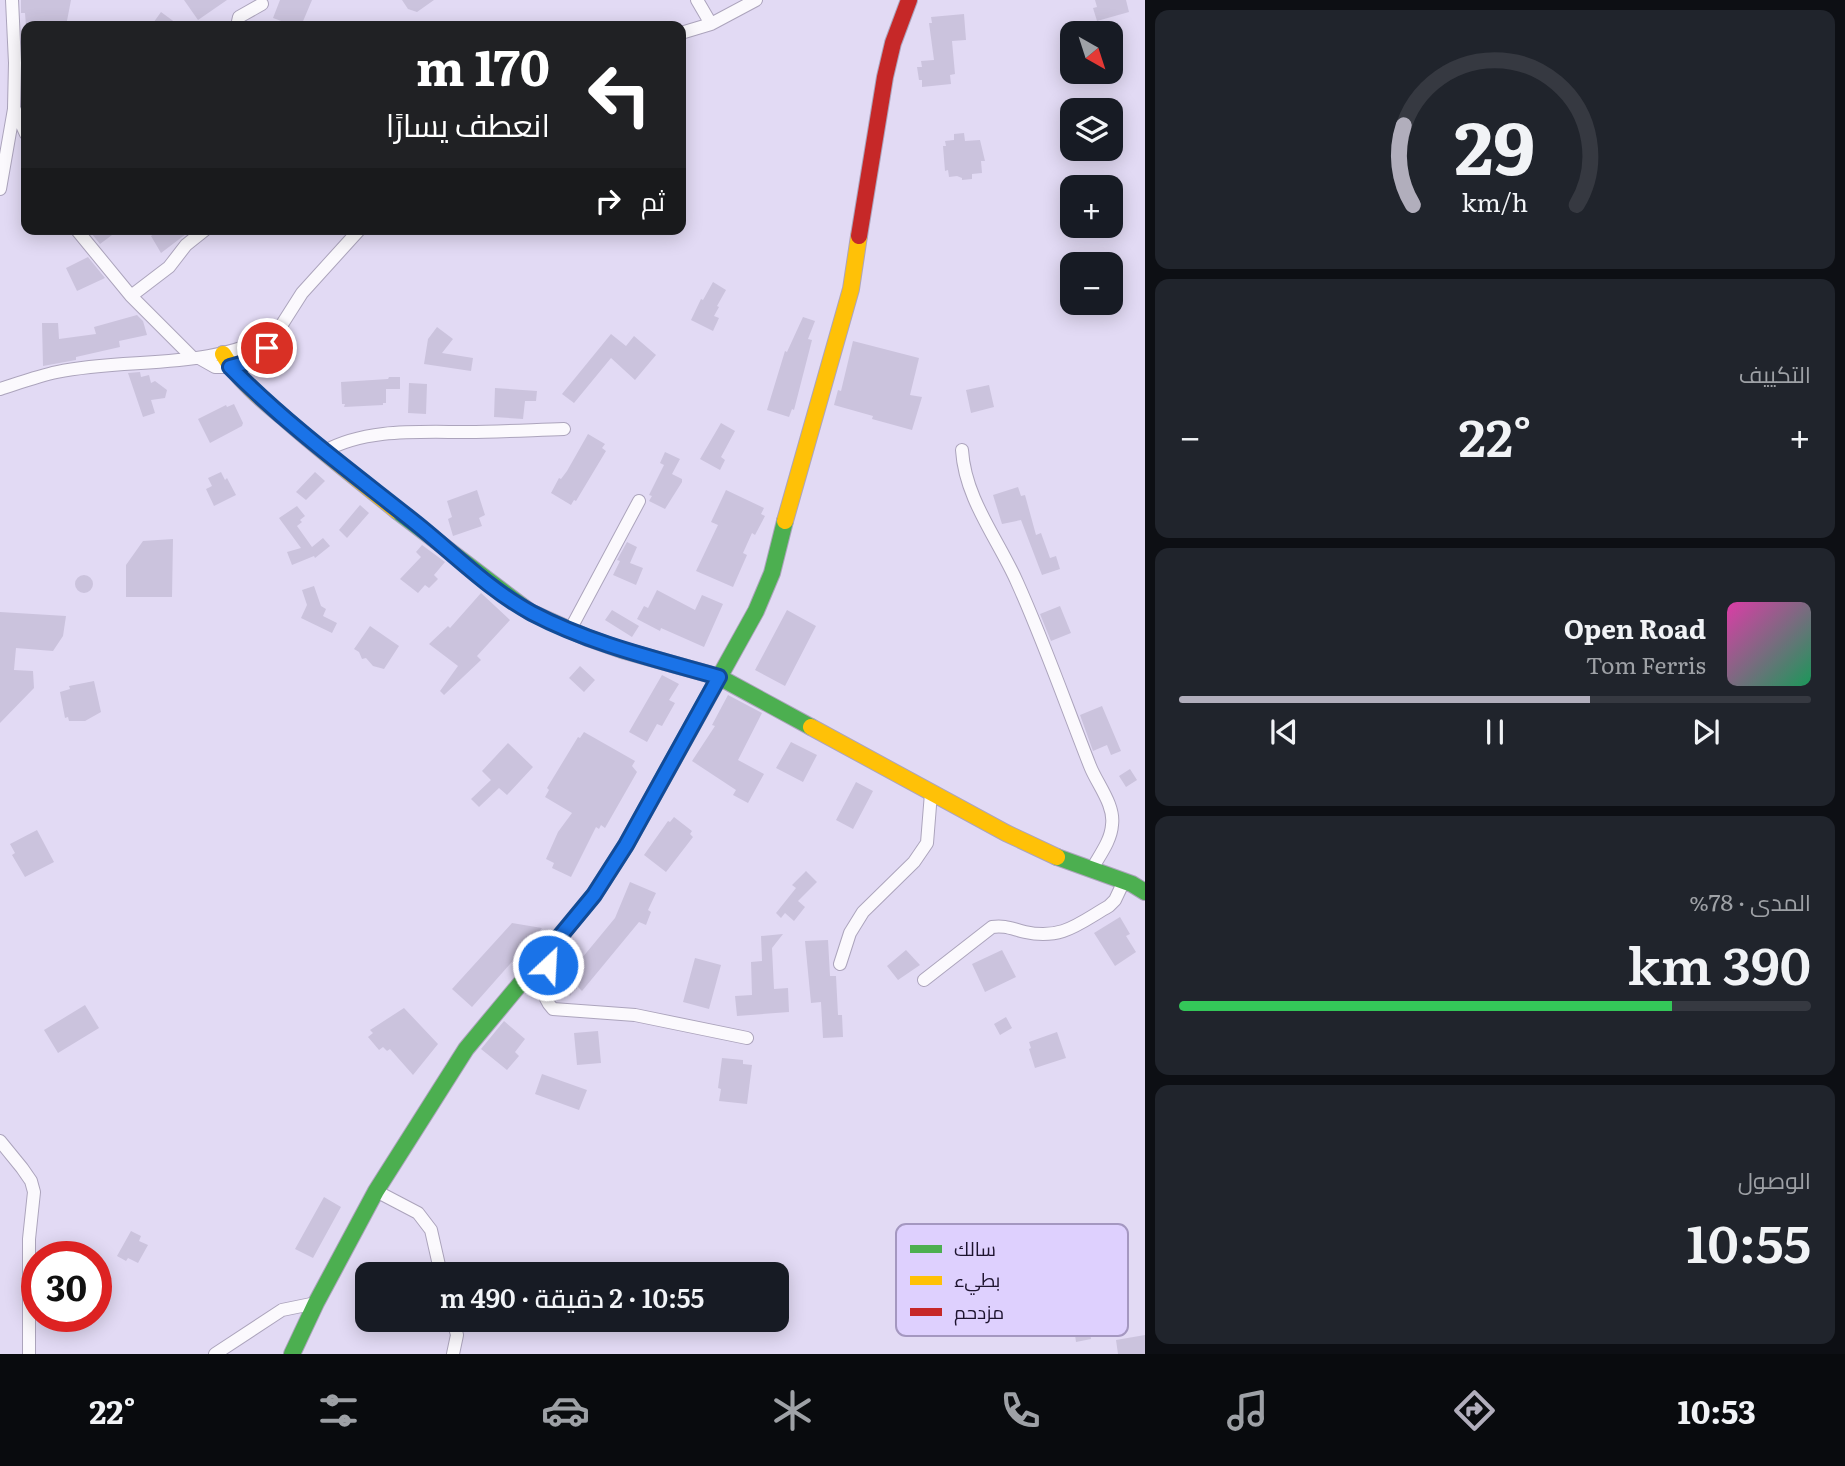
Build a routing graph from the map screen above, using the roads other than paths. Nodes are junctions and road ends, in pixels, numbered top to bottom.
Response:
1 (12, 0) edge
2 (697, 0) edge
3 (756, 0) edge
4 (909, 0) edge
5 (262, 4) dead end
6 (238, 21) edge
7 (711, 24) junction
8 (686, 32) edge
9 (21, 63) edge
10 (14, 108) junction
11 (21, 123) edge
12 (0, 189) edge
13 (81, 235) edge
14 (198, 235) edge
15 (355, 235) edge
16 (131, 296) junction
17 (196, 358) junction
18 (227, 360) junction
19 (0, 389) edge
20 (564, 429) dead end
21 (962, 450) dead end
22 (323, 452) junction
23 (639, 500) dead end
24 (570, 630) junction
25 (719, 677) junction
26 (931, 793) junction
27 (1092, 869) junction
28 (1124, 881) junction
29 (1145, 892) edge
30 (552, 946) junction
31 (841, 964) dead end
32 (924, 980) dead end
33 (747, 1038) dead end
34 (0, 1140) edge
35 (376, 1191) junction
36 (439, 1262) edge
37 (316, 1303) junction
38 (456, 1332) edge
39 (29, 1354) edge
40 (215, 1354) edge
41 (292, 1354) edge
42 (453, 1354) edge

1 - 9 street
2 - 7 street
3 - 7 street
4 - 25 main road
5 - 6 street
7 - 8 street
9 - 10 street
10 - 11 street
10 - 12 street
13 - 16 street
14 - 16 street
15 - 18 street
16 - 17 street
17 - 18 street
17 - 19 street
18 - 22 main road
20 - 22 street
21 - 27 street
22 - 24 main road
23 - 24 street
24 - 25 main road
25 - 26 main road
25 - 30 main road
26 - 27 main road
26 - 31 street
27 - 28 main road
28 - 29 main road
28 - 32 street
30 - 33 street
30 - 35 main road
34 - 39 street
35 - 36 street
35 - 37 main road
37 - 40 street
37 - 41 main road
38 - 42 street

